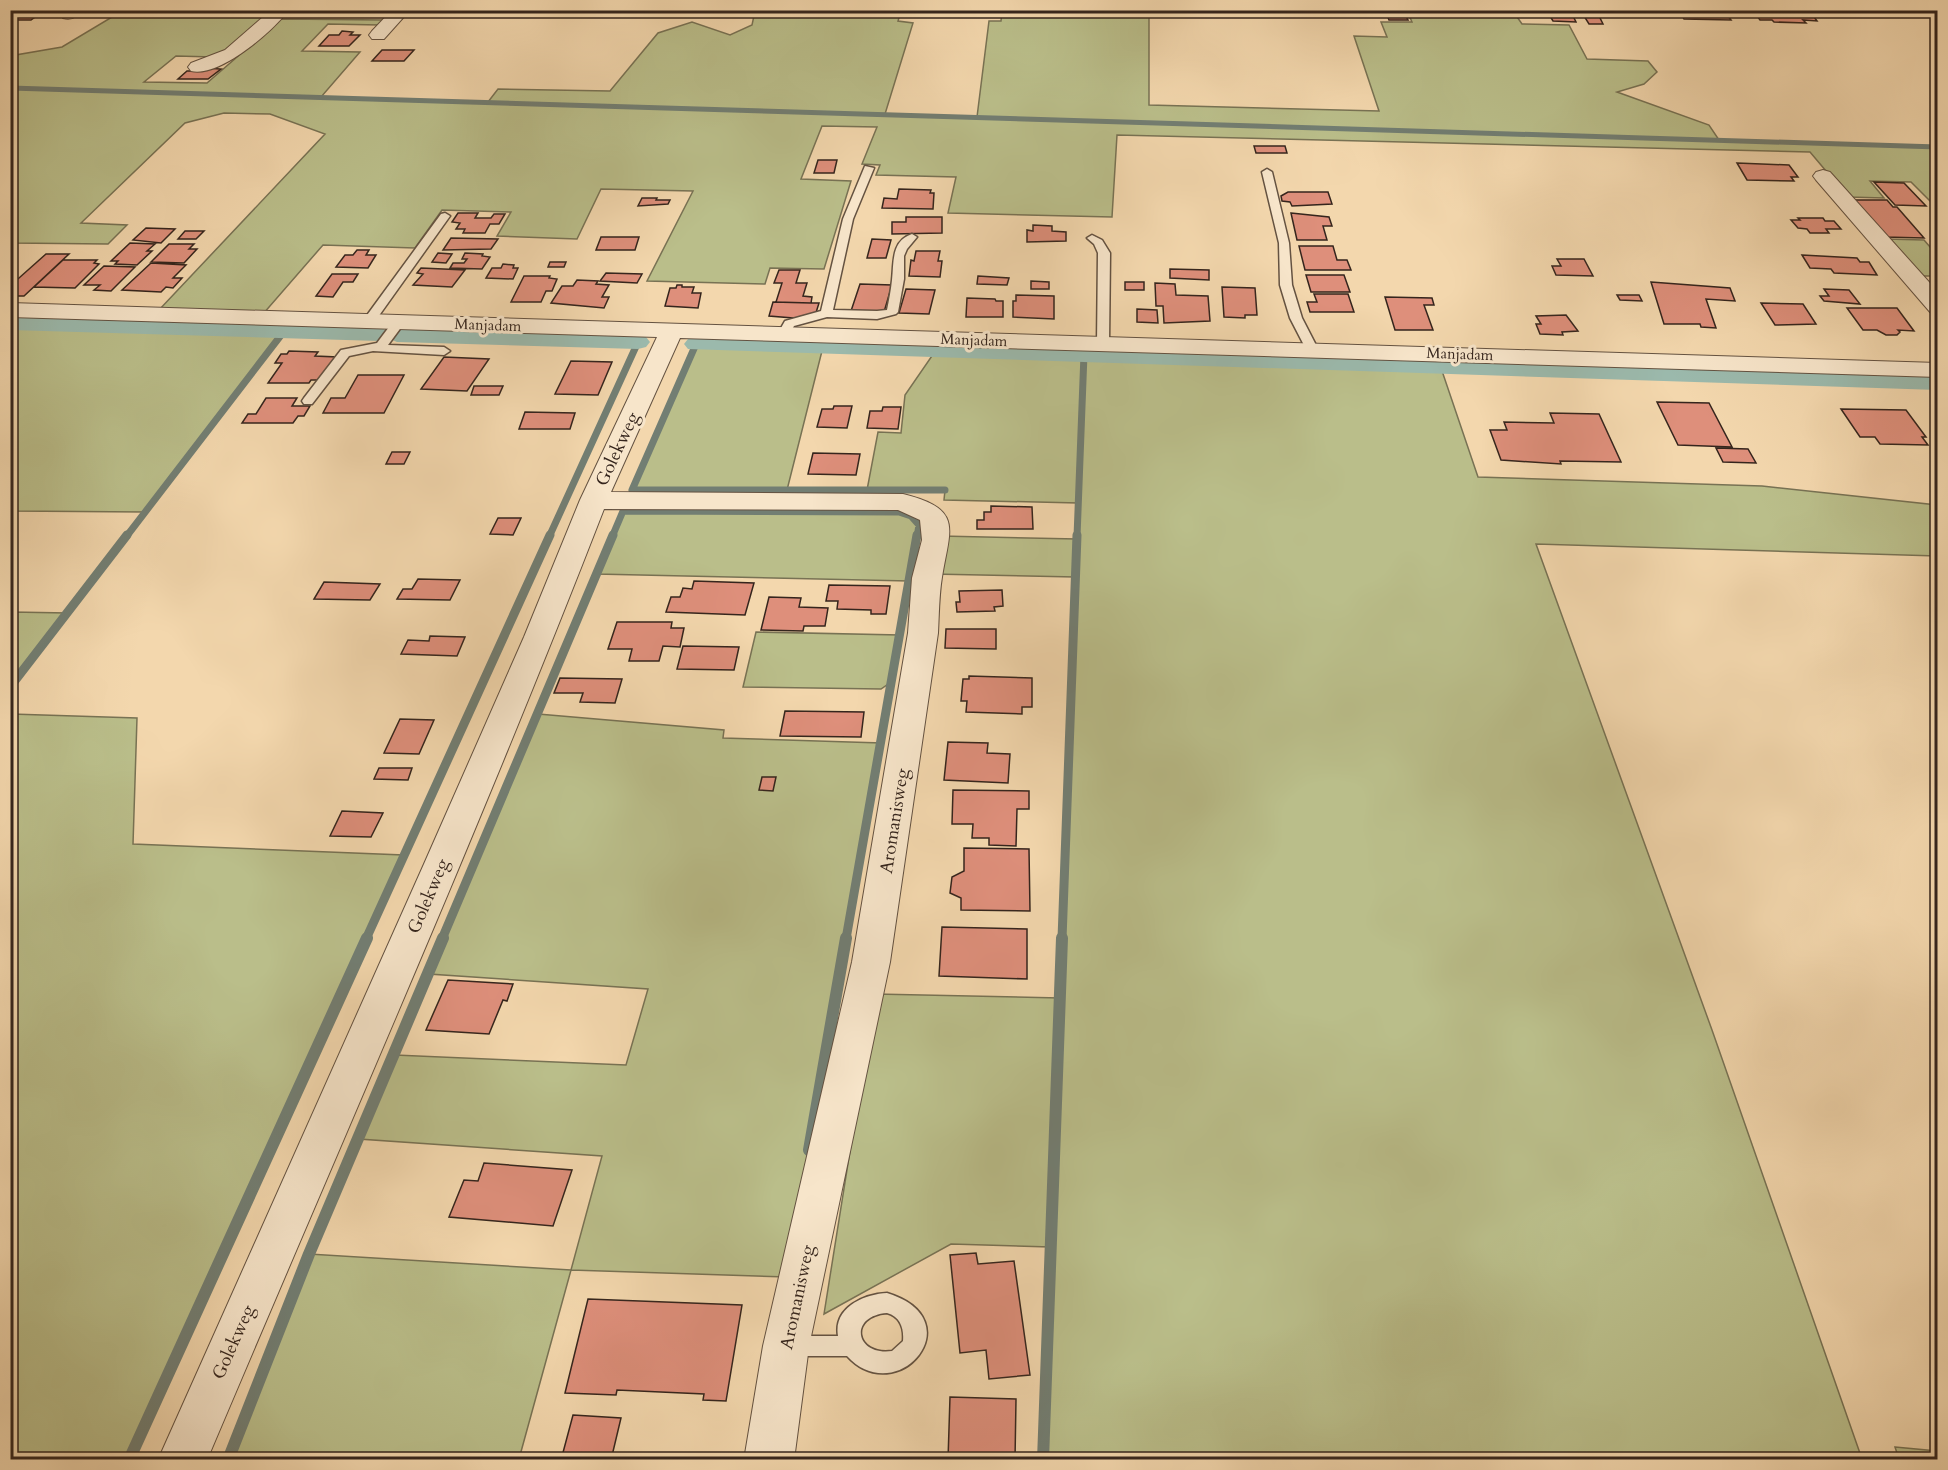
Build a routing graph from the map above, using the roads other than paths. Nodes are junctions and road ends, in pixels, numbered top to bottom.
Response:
1 (281, 10) edge
2 (402, 10) edge
3 (378, 35) dead end
4 (196, 67) dead end
5 (869, 168) dead end
6 (1267, 172) dead end
7 (1823, 176) dead end
8 (445, 216) dead end
9 (912, 237) dead end
10 (1092, 238) dead end
11 (1938, 307) edge
12 (10, 310) edge
13 (826, 313) junction
14 (369, 321) junction
15 (399, 322) junction
16 (671, 332) junction
17 (783, 335) junction
18 (1103, 344) junction
19 (374, 348) junction
20 (444, 351) dead end
21 (1313, 351) junction
22 (1938, 370) edge
23 (308, 401) dead end
24 (594, 500) junction
25 (786, 1346) junction
26 (852, 1346) dead end
27 (182, 1460) edge
28 (769, 1460) edge

1 - 4 street
2 - 3 street
5 - 13 lane
6 - 21 lane
7 - 11 street
8 - 14 lane
9 - 13 lane
10 - 18 lane
12 - 14 street, Manjadam
13 - 17 lane
14 - 15 street, Manjadam
15 - 16 street, Manjadam
15 - 19 lane
16 - 17 street, Manjadam
16 - 24 street, Golekweg
17 - 18 street, Manjadam
18 - 21 street, Manjadam
19 - 20 lane
19 - 23 lane
21 - 22 street, Manjadam
24 - 25 street, Aromanisweg
24 - 27 street, Golekweg
25 - 26 lane
25 - 28 street, Aromanisweg

